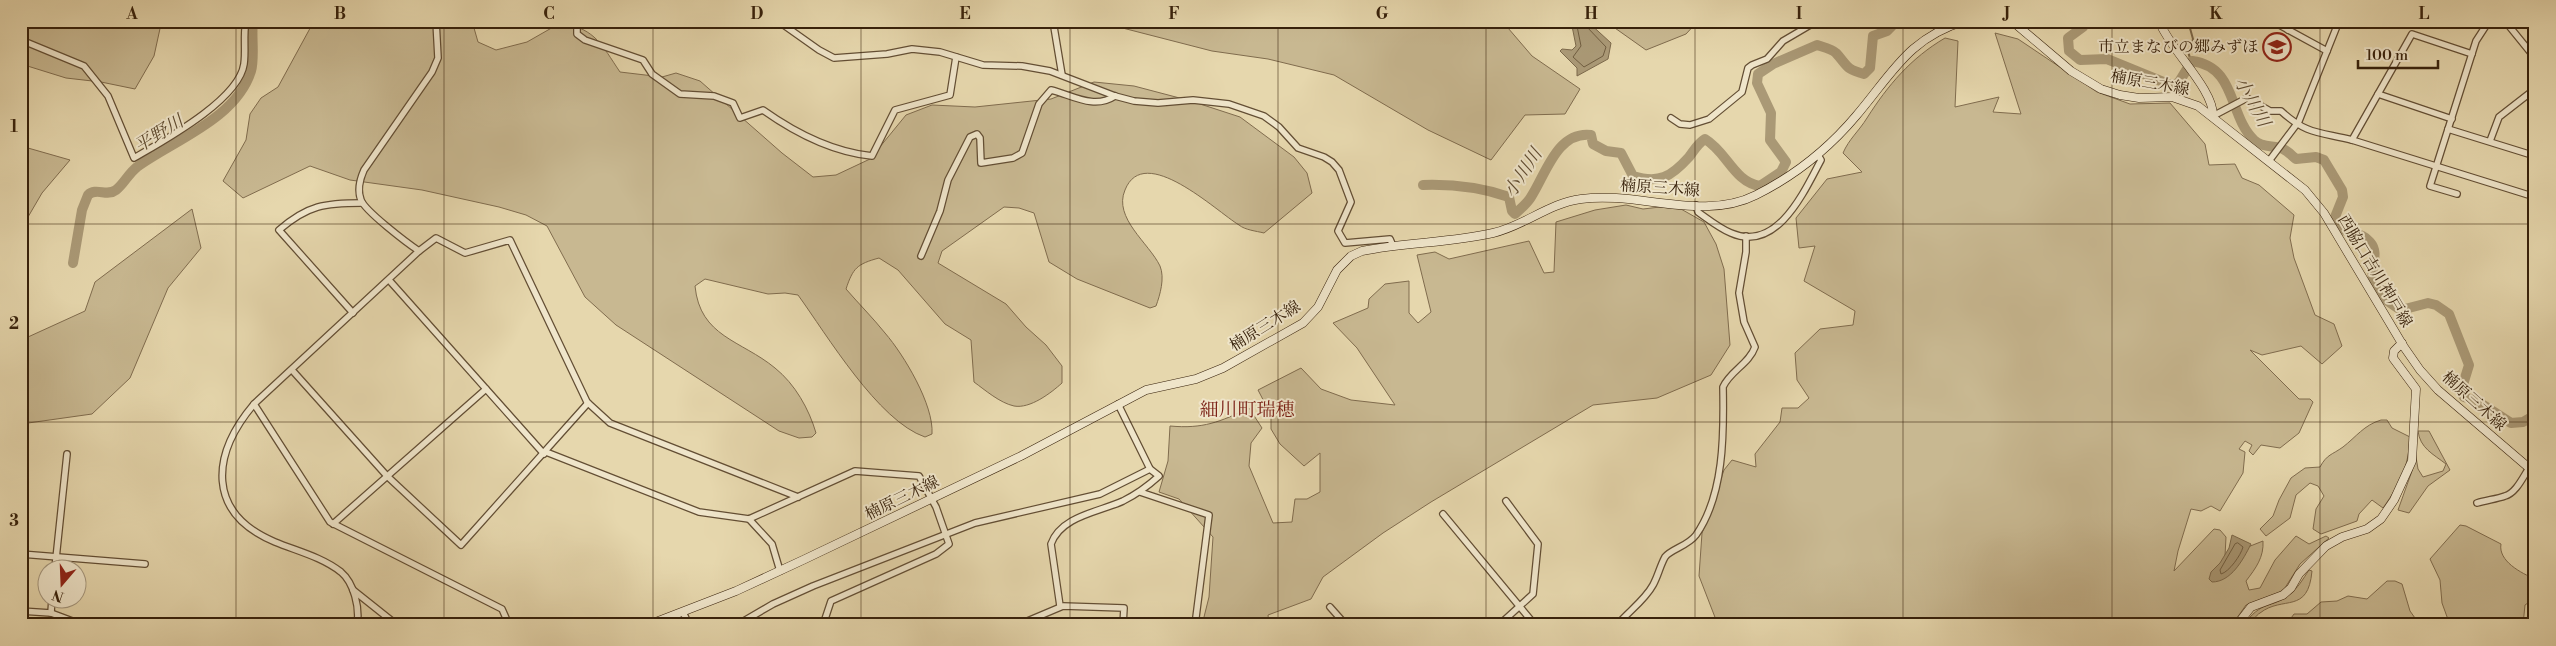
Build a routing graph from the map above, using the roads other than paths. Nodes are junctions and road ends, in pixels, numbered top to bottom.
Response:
1 (246, 21) edge
2 (436, 21) edge
3 (577, 21) edge
4 (778, 21) edge
5 (1053, 21) edge
6 (1817, 21) edge
7 (1965, 21) edge
8 (2012, 21) edge
9 (2159, 21) edge
10 (2272, 21) edge
11 (2293, 21) edge
12 (2339, 21) edge
13 (2489, 21) edge
14 (2505, 21) edge
15 (2288, 30) junction
16 (21, 40) edge
17 (2327, 51) junction
18 (2472, 54) junction
19 (956, 57) junction
20 (2535, 58) edge
21 (1062, 75) junction
22 (2535, 89) edge
23 (2378, 94) junction
24 (1114, 96) junction
25 (2212, 116) junction
26 (1671, 118) dead end
27 (2452, 119) junction
28 (2296, 125) junction
29 (2448, 129) junction
30 (2352, 140) junction
31 (2490, 141) junction
32 (1818, 155) junction
33 (2535, 156) edge
34 (2269, 161) junction
35 (2436, 166) junction
36 (2456, 194) dead end
37 (2535, 196) edge
38 (362, 203) junction
39 (1696, 205) junction
40 (1746, 236) junction
41 (1393, 246) junction
42 (419, 251) junction
43 (921, 256) dead end
44 (389, 280) junction
45 (353, 313) junction
46 (2402, 343) junction
47 (292, 370) junction
48 (486, 388) junction
49 (588, 403) junction
50 (254, 404) junction
51 (1118, 404) junction
52 (545, 453) junction
53 (67, 454) dead end
54 (1150, 469) junction
55 (2532, 471) edge
56 (387, 476) junction
57 (1140, 492) junction
58 (798, 497) junction
59 (932, 499) junction
60 (1506, 500) dead end
61 (2477, 503) dead end
62 (1443, 514) dead end
63 (749, 519) junction
64 (333, 524) junction
65 (947, 535) junction
66 (21, 554) edge
67 (56, 558) joint
68 (88, 560) edge
69 (145, 564) dead end
70 (780, 571) junction
71 (352, 589) junction
72 (1060, 606) junction
73 (1520, 606) junction
74 (1330, 607) dead end
75 (51, 608) edge
76 (21, 611) edge
77 (683, 612) junction
78 (50, 613) junction
79 (83, 625) edge
80 (357, 625) edge
81 (397, 625) edge
82 (509, 625) edge
83 (648, 625) edge
84 (689, 625) edge
85 (738, 625) edge
86 (823, 625) edge
87 (1018, 625) edge
88 (1123, 625) edge
89 (1195, 625) edge
90 (1346, 625) edge
91 (1499, 625) edge
92 (1535, 625) edge
93 (1617, 625) edge
94 (2236, 625) edge

1 - 16 street
2 - 38 street
3 - 19 street
4 - 19 street
5 - 21 street
6 - 26 street
7 - 32 main road, 楠原三木線
8 - 25 main road, 楠原三木線
9 - 25 main road
10 - 15 street
11 - 15 street
12 - 17 street
13 - 18 street
14 - 20 street
15 - 17 street
17 - 28 street
18 - 23 street
18 - 27 street
19 - 21 street
21 - 24 street
22 - 31 street
23 - 27 street
23 - 30 street
24 - 41 street
24 - 43 street
25 - 28 street
25 - 34 main road, 西脇口吉川神戸線
27 - 29 street
28 - 30 street
28 - 34 street
29 - 31 street
29 - 35 street
30 - 35 street
31 - 33 street
32 - 39 main road, 楠原三木線
32 - 40 street
34 - 46 main road, 西脇口吉川神戸線
35 - 36 street
35 - 37 street
38 - 42 street
38 - 45 street
39 - 40 street
39 - 41 main road, 楠原三木線
40 - 93 street
41 - 51 main road, 楠原三木線
42 - 44 street
42 - 49 street
44 - 45 street
44 - 48 street
45 - 47 street
46 - 55 main road, 楠原三木線
46 - 94 main road, 西脇口吉川神戸線
47 - 50 street
47 - 56 street
48 - 52 street
48 - 56 street
49 - 52 street
49 - 58 street
50 - 64 street
50 - 71 street
51 - 54 street
51 - 59 main road, 楠原三木線
52 - 56 street
52 - 63 street
53 - 67 street
54 - 57 street
54 - 65 street
55 - 61 street
56 - 64 street
57 - 72 street
57 - 89 street
58 - 59 street
58 - 63 street
59 - 65 street
59 - 70 main road, 楠原三木線
60 - 73 street
62 - 73 street
63 - 70 street
64 - 82 street
65 - 85 street
65 - 86 street
66 - 67 street
68 - 69 street
70 - 77 main road, 楠原三木線
71 - 80 street
71 - 81 street
72 - 87 street
72 - 88 street
73 - 91 street
73 - 92 street
74 - 90 street
75 - 78 street
76 - 78 street
77 - 83 main road, 楠原三木線
77 - 84 street
78 - 79 street

